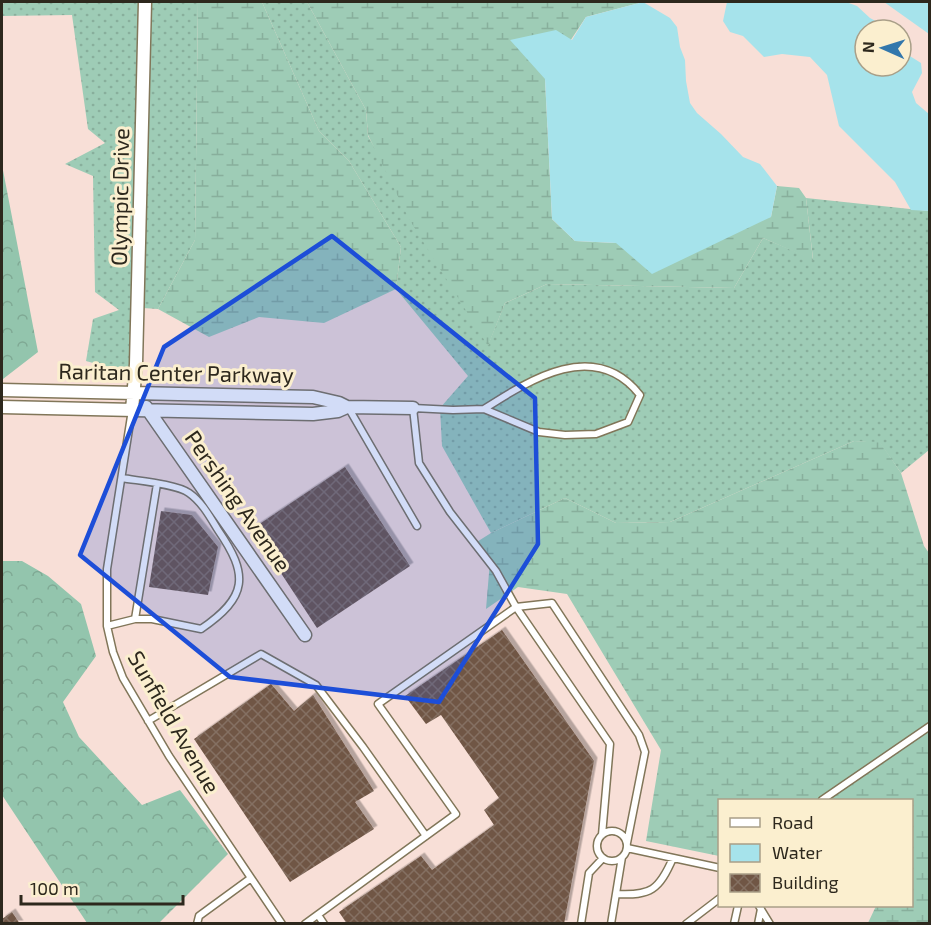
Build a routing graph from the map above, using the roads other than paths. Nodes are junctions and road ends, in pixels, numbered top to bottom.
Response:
1 (146, 2) edge
2 (2, 390) edge
3 (134, 393) junction
4 (2, 407) edge
5 (348, 407) junction
6 (413, 408) junction
7 (484, 409) junction
8 (132, 410) junction
9 (150, 411) junction
10 (122, 478) junction
11 (157, 484) junction
12 (417, 526) dead end
13 (516, 607) junction
14 (135, 619) junction
15 (107, 626) junction
16 (305, 635) dead end
17 (148, 721) junction
18 (930, 726) edge
19 (825, 799) edge
20 (602, 835) junction
21 (426, 836) junction
22 (627, 845) junction
23 (622, 857) junction
24 (603, 858) junction
25 (673, 858) junction
26 (718, 868) edge
27 (251, 878) junction
28 (616, 894) junction
29 (718, 899) edge
30 (738, 907) edge
31 (760, 907) edge
32 (701, 912) junction
33 (318, 915) junction
34 (197, 924) edge
35 (282, 924) edge
36 (305, 924) edge
37 (324, 924) edge
38 (581, 924) edge
39 (611, 924) edge
40 (686, 924) edge
41 (699, 924) edge
42 (734, 924) edge
43 (758, 924) edge
44 (770, 924) edge

1 - 3 street, Olympic Drive
2 - 3 street, Raritan Center Parkway
3 - 5 street, Raritan Center Parkway
3 - 8 street, Olympic Drive
3 - 9 street, Pershing Avenue
4 - 8 street, Raritan Center Parkway
5 - 6 street, Raritan Center Parkway
5 - 9 street, Raritan Center Parkway
5 - 12 lane
6 - 7 lane
6 - 13 lane
7 - 7 lane
8 - 9 street, Raritan Center Parkway
8 - 10 lane, Sunfield Avenue
9 - 16 street, Pershing Avenue
10 - 11 lane
10 - 15 lane, Sunfield Avenue
11 - 14 lane
11 - 14 lane
13 - 20 lane
13 - 21 lane
13 - 22 lane
14 - 15 lane
15 - 17 lane, Sunfield Avenue
17 - 21 lane
17 - 27 lane, Sunfield Avenue
18 - 19 lane
20 - 22 lane
20 - 24 lane
21 - 33 lane
22 - 23 lane
22 - 25 lane
23 - 24 lane
23 - 28 lane
24 - 38 lane
25 - 26 lane
25 - 28 lane
27 - 34 lane
27 - 35 lane, Sunfield Avenue
28 - 39 lane
29 - 32 lane
30 - 42 lane
31 - 43 lane
31 - 44 lane
32 - 40 lane
32 - 41 lane
33 - 36 lane
33 - 37 lane

